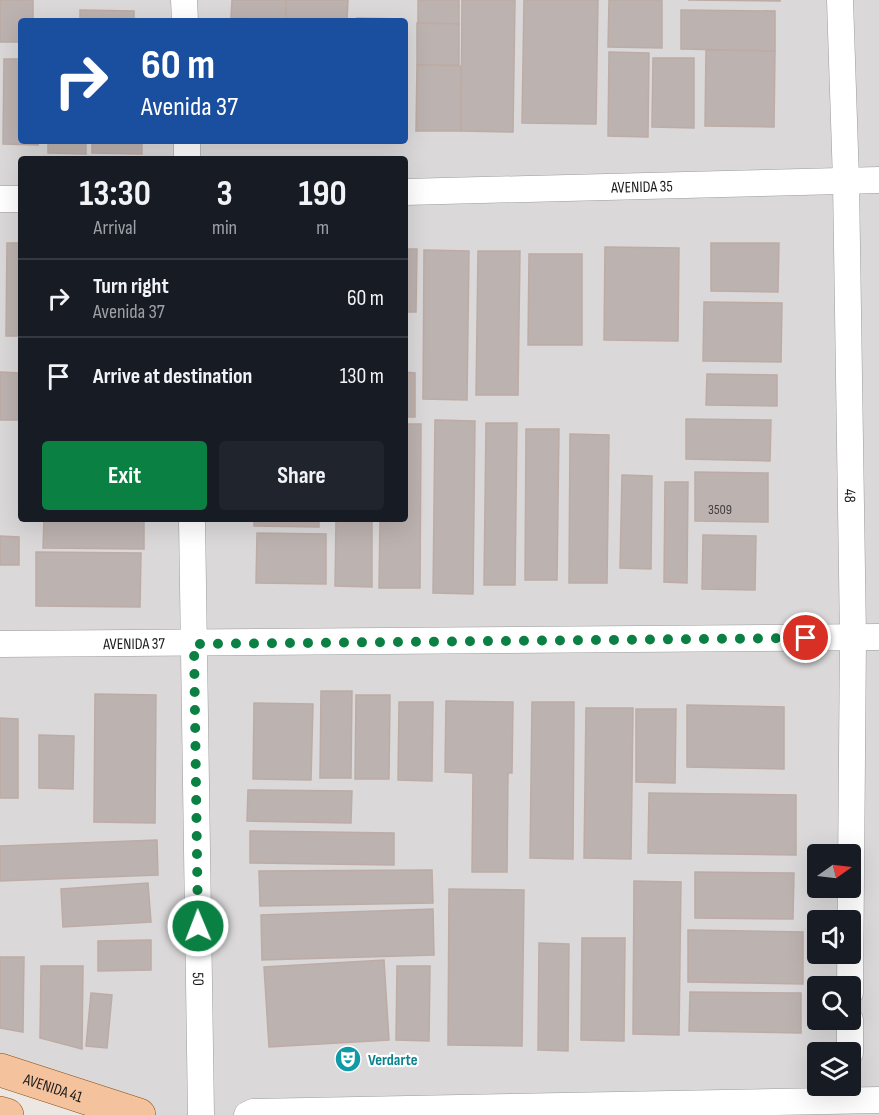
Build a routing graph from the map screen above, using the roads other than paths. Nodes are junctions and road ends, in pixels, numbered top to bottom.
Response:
1 (184, 0) edge
2 (840, 0) edge
3 (185, 18) edge
4 (879, 180) edge
5 (846, 181) junction
6 (408, 192) edge
7 (0, 199) edge
8 (18, 199) edge
9 (192, 522) edge
10 (853, 637) junction
11 (879, 637) edge
12 (0, 644) edge
13 (194, 644) junction
14 (850, 976) edge
15 (0, 1070) edge
16 (850, 1100) edge
17 (879, 1100) edge
18 (0, 1113) edge
19 (7, 1115) edge
20 (139, 1115) edge
21 (201, 1115) edge
22 (247, 1115) edge

1 - 3 street
2 - 5 street, 48
4 - 5 street, AVENIDA 35
5 - 6 street, AVENIDA 35
5 - 10 street, 48
7 - 8 street
9 - 13 street, 50
10 - 11 street, AVENIDA 37
10 - 13 street, AVENIDA 37
10 - 14 street, 48
12 - 13 street, AVENIDA 37
13 - 21 street, 50
15 - 20 main road, AVENIDA 41
16 - 17 street
16 - 22 street
18 - 19 main road

